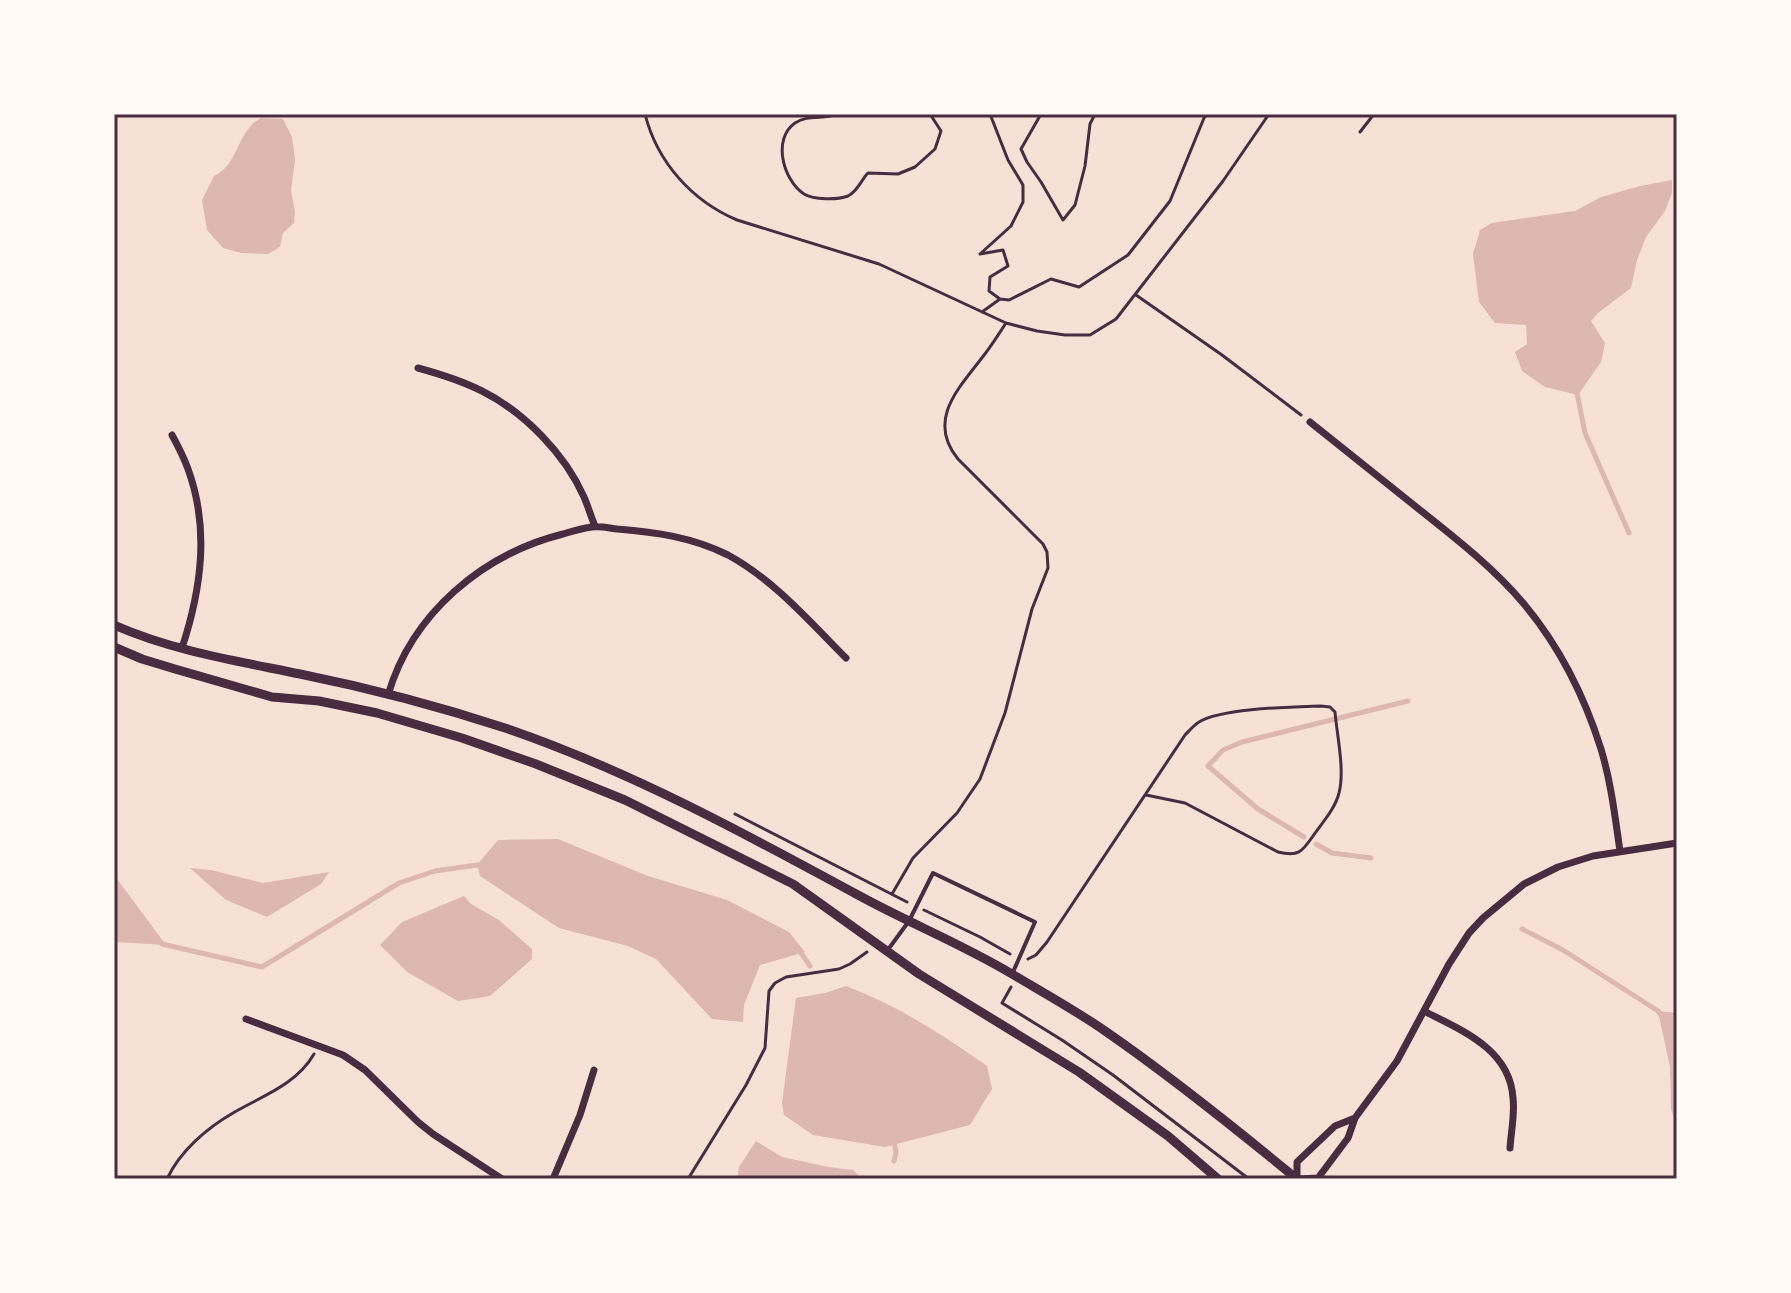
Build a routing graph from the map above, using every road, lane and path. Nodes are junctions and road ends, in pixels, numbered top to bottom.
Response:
1 (645, 114) edge
2 (838, 114) edge
3 (930, 114) edge
4 (990, 114) edge
5 (1041, 114) edge
6 (1095, 114) edge
7 (1208, 114) edge
8 (1269, 114) edge
9 (1374, 114) edge
10 (1360, 132) dead end
11 (1135, 295) junction
12 (1000, 299) junction
13 (982, 312) junction
14 (1006, 323) junction
15 (418, 368) dead end
16 (1310, 422) joint
17 (172, 435) dead end
18 (595, 526) junction
19 (114, 625) edge
20 (114, 647) edge
21 (182, 648) junction
22 (846, 658) dead end
23 (388, 695) junction
24 (1146, 795) joint
25 (1677, 843) edge
26 (1620, 851) junction
27 (885, 909) junction
28 (909, 921) junction
29 (875, 942) junction
30 (887, 951) junction
31 (1014, 975) junction
32 (1424, 1011) junction
33 (246, 1019) dead end
34 (319, 1045) junction
35 (594, 1070) dead end
36 (1355, 1118) junction
37 (1510, 1148) dead end
38 (167, 1179) edge
39 (502, 1179) edge
40 (553, 1179) edge
41 (688, 1179) edge
42 (1218, 1179) edge
43 (1249, 1179) edge
44 (1298, 1179) edge

1 - 13 path
2 - 3 path
4 - 12 path
5 - 6 path
7 - 12 path
8 - 11 path
9 - 10 path
11 - 14 path
11 - 16 path
12 - 13 path
13 - 14 path
14 - 27 path
15 - 18 street
16 - 26 street
17 - 21 street
18 - 22 street
18 - 23 street
19 - 21 street
20 - 29 street
21 - 23 street
23 - 27 street
24 - 24 path
25 - 26 street
26 - 32 street
27 - 28 street
28 - 30 lane
28 - 31 street
28 - 31 lane
29 - 30 street
29 - 41 path
30 - 42 street
31 - 43 path
31 - 44 street
32 - 36 street
32 - 37 street
33 - 34 street
34 - 38 path
34 - 39 street
35 - 40 street
36 - 44 street
36 - 44 street

